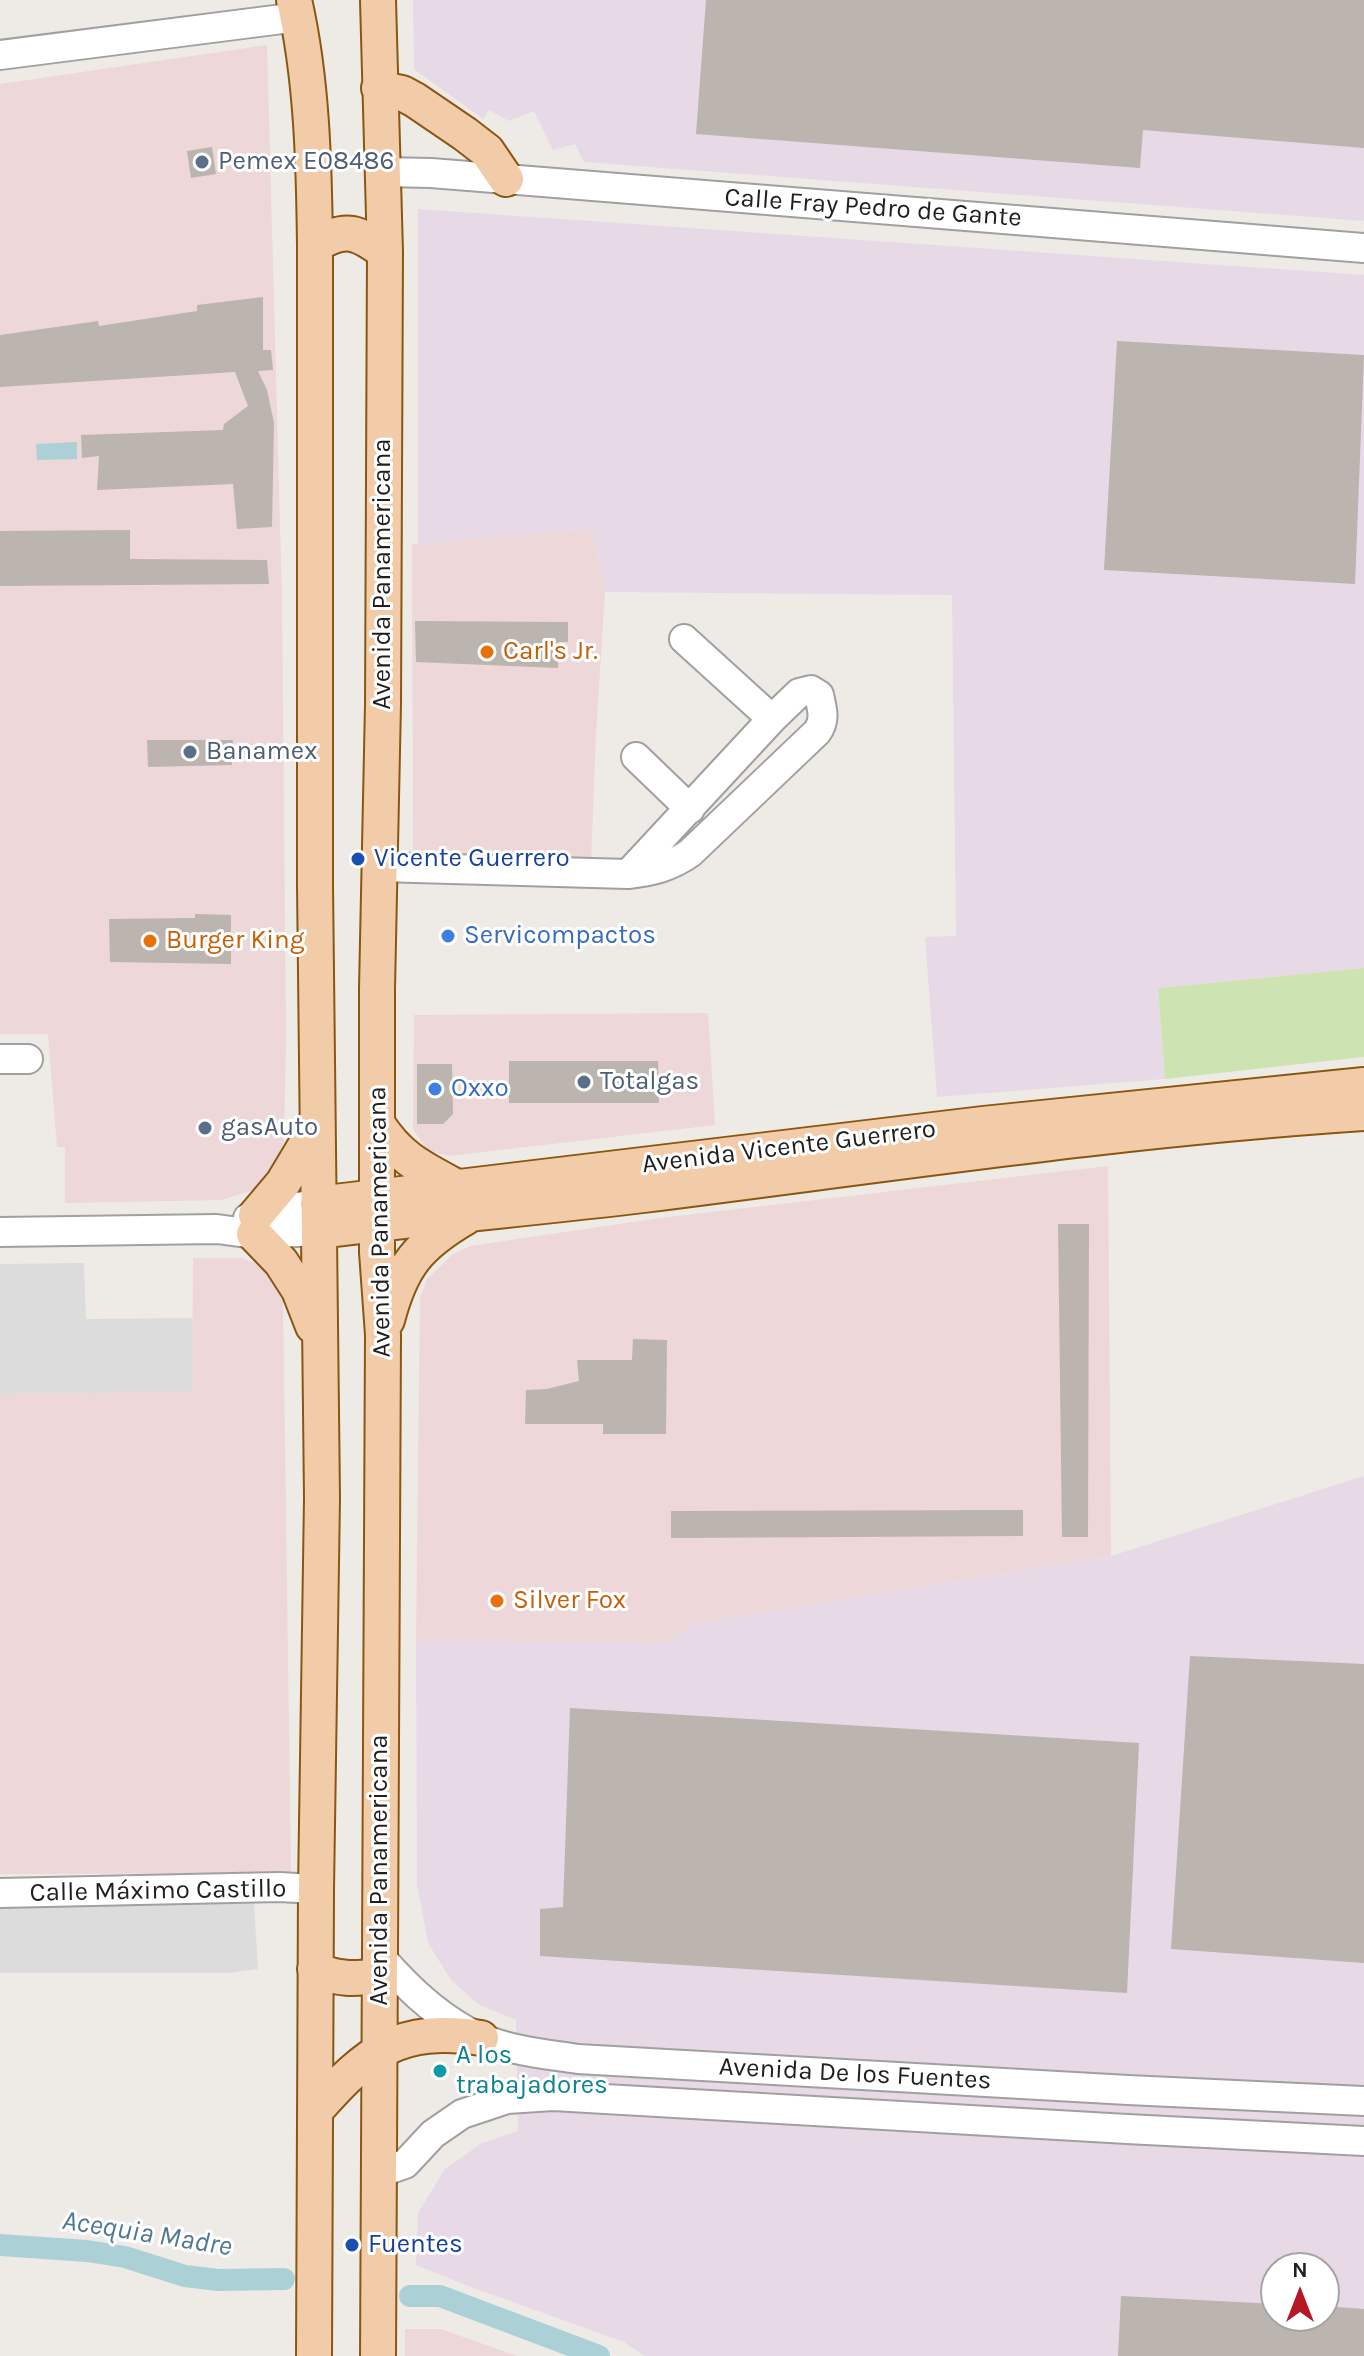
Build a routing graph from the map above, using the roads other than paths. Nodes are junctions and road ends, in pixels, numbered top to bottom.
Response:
1 (363, 0) edge
2 (378, 0) edge
3 (296, 8) edge
4 (0, 55) edge
5 (379, 88) junction
6 (382, 172) junction
7 (506, 179) junction
8 (315, 245) junction
9 (1364, 248) edge
10 (385, 252) junction
11 (684, 639) dead end
12 (772, 719) junction
13 (636, 757) dead end
14 (690, 809) junction
15 (380, 867) junction
16 (628, 874) junction
17 (0, 1059) edge
18 (28, 1059) dead end
19 (1364, 1085) edge
20 (1364, 1113) edge
21 (319, 1123) junction
22 (377, 1123) junction
23 (464, 1200) junction
24 (377, 1210) junction
25 (318, 1217) junction
26 (255, 1225) junction
27 (0, 1232) edge
28 (383, 1335) junction
29 (319, 1343) junction
30 (316, 1889) junction
31 (0, 1893) edge
32 (379, 1966) junction
33 (315, 1969) junction
34 (481, 2038) junction
35 (379, 2051) junction
36 (1364, 2101) edge
37 (316, 2110) junction
38 (1364, 2141) edge
39 (379, 2173) junction
40 (314, 2356) edge
41 (378, 2356) edge

1 - 5 main road
2 - 5 main road
3 - 4 street
3 - 8 main road
5 - 6 main road, Avenida Panamericana
5 - 7 main road
6 - 7 street, Calle Fray Pedro de Gante
6 - 10 main road, Avenida Panamericana
7 - 9 street, Calle Fray Pedro de Gante
8 - 10 main road
8 - 21 main road
10 - 15 main road, Avenida Panamericana
11 - 12 street
12 - 14 street
12 - 16 street
13 - 14 street
14 - 16 street
15 - 16 street
15 - 22 main road, Avenida Panamericana
17 - 18 street
19 - 23 main road, Avenida Vicente Guerrero
20 - 23 main road, Avenida Vicente Guerrero
21 - 25 main road
21 - 26 main road
22 - 23 main road
22 - 24 main road, Avenida Panamericana
23 - 24 main road, Avenida Vicente Guerrero
23 - 28 main road
24 - 25 main road, Avenida Vicente Guerrero
24 - 28 main road, Avenida Panamericana
25 - 26 street, Avenida Vicente Guerrero
25 - 29 main road
26 - 27 street, Avenida Vicente Guerrero
26 - 29 main road
28 - 32 main road, Avenida Panamericana
29 - 30 main road
30 - 31 street, Calle Máximo Castillo
30 - 33 main road
32 - 33 main road
32 - 34 street, Avenida De los Fuentes
32 - 35 main road, Avenida Panamericana
33 - 37 main road
34 - 35 main road
34 - 36 street, Avenida De los Fuentes
35 - 37 main road
35 - 39 main road, Avenida Panamericana
37 - 40 main road
38 - 39 street, Avenida De los Fuentes
39 - 41 main road, Avenida Panamericana

